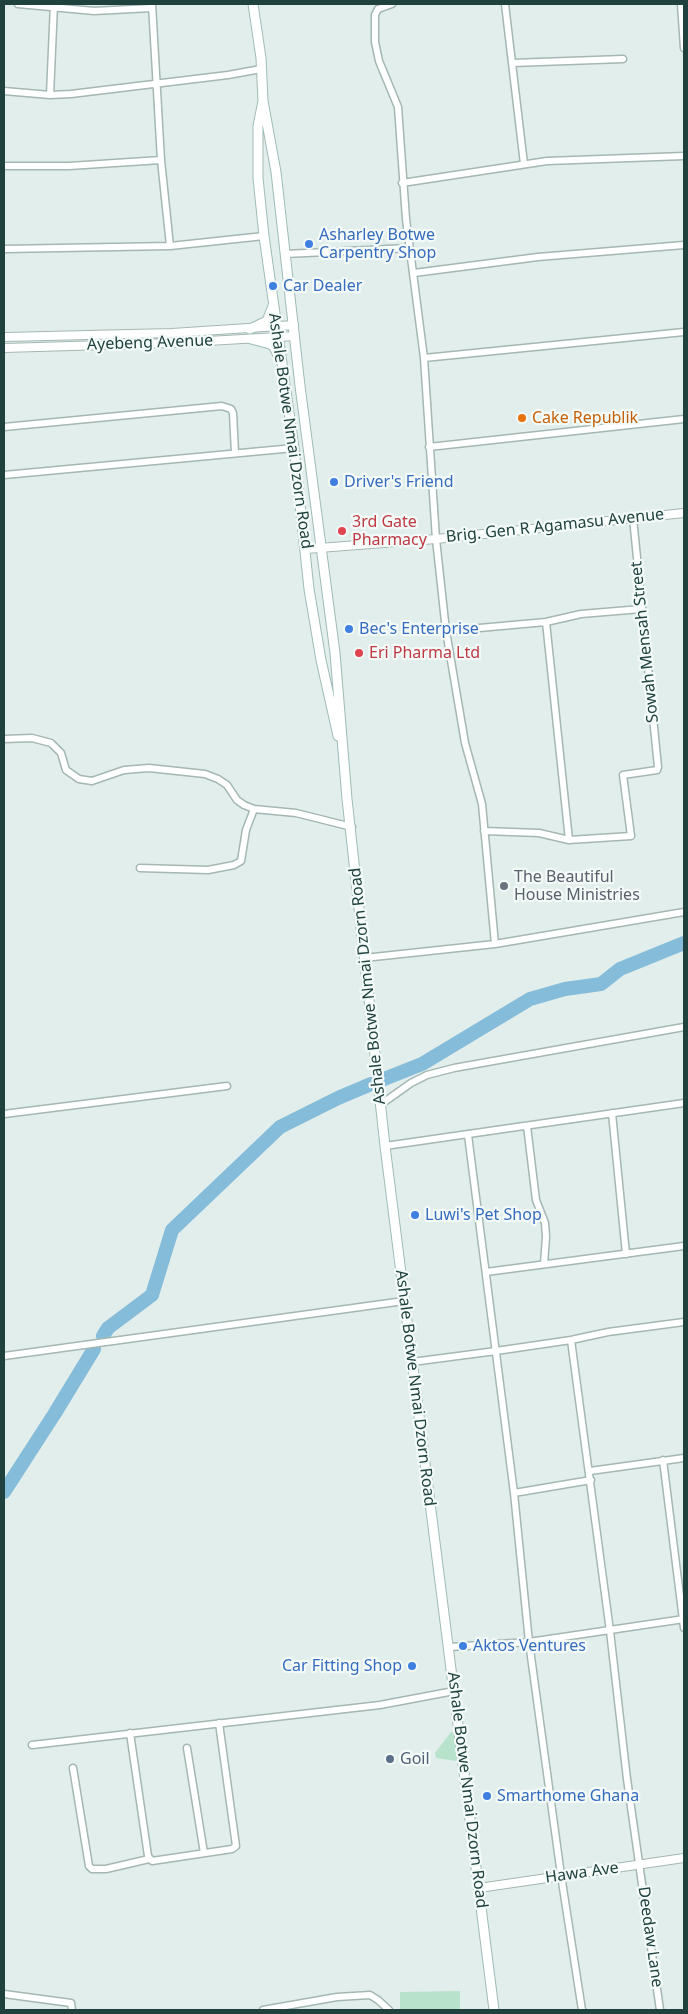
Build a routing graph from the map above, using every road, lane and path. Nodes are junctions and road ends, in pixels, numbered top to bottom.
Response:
1 (18, 4) edge
2 (253, 4) edge
3 (392, 4) edge
4 (505, 4) edge
5 (681, 4) edge
6 (54, 6) edge
7 (152, 6) edge
8 (684, 48) edge
9 (623, 58) dead end
10 (512, 62) junction
11 (260, 70) junction
12 (157, 83) junction
13 (4, 91) edge
14 (50, 95) junction
15 (263, 100) junction
16 (684, 156) edge
17 (161, 160) junction
18 (524, 164) junction
19 (4, 166) edge
20 (402, 183) junction
21 (264, 236) junction
22 (684, 245) edge
23 (170, 246) junction
24 (409, 248) junction
25 (4, 249) edge
26 (285, 254) junction
27 (414, 273) junction
28 (274, 306) junction
29 (294, 325) junction
30 (277, 327) junction
31 (250, 329) junction
32 (684, 332) edge
33 (295, 336) junction
34 (4, 337) edge
35 (278, 338) junction
36 (252, 339) junction
37 (4, 348) edge
38 (424, 358) junction
39 (281, 362) junction
40 (684, 420) edge
41 (4, 428) edge
42 (294, 448) junction
43 (430, 448) junction
44 (235, 453) junction
45 (4, 475) edge
46 (684, 513) edge
47 (633, 518) junction
48 (436, 539) junction
49 (321, 547) junction
50 (306, 549) junction
51 (641, 609) junction
52 (546, 622) junction
53 (446, 631) junction
54 (4, 739) edge
55 (344, 766) junction
56 (254, 809) junction
57 (352, 827) junction
58 (484, 831) junction
59 (569, 840) junction
60 (140, 868) dead end
61 (684, 912) edge
62 (495, 944) junction
63 (364, 958) junction
64 (684, 1027) edge
65 (227, 1086) dead end
66 (684, 1103) edge
67 (380, 1105) junction
68 (612, 1113) junction
69 (4, 1114) edge
70 (527, 1126) junction
71 (468, 1135) junction
72 (385, 1146) junction
73 (684, 1246) edge
74 (626, 1254) junction
75 (544, 1264) junction
76 (486, 1272) junction
77 (404, 1301) junction
78 (684, 1322) edge
79 (571, 1340) junction
80 (496, 1351) junction
81 (4, 1356) edge
82 (412, 1362) junction
83 (684, 1458) edge
84 (663, 1460) junction
85 (590, 1471) junction
86 (591, 1480) junction
87 (514, 1493) junction
88 (684, 1619) edge
89 (684, 1628) edge
90 (610, 1631) junction
91 (530, 1642) junction
92 (449, 1647) junction
93 (454, 1692) junction
94 (219, 1723) junction
95 (130, 1733) junction
96 (32, 1745) dead end
97 (187, 1748) dead end
98 (72, 1768) dead end
99 (204, 1853) junction
100 (684, 1858) edge
101 (149, 1859) junction
102 (639, 1865) junction
103 (561, 1875) junction
104 (479, 1888) junction
105 (4, 1994) edge
106 (72, 2010) edge
107 (263, 2010) edge
108 (389, 2010) edge
109 (494, 2010) edge
110 (582, 2010) edge
111 (660, 2010) edge

1 - 6 street
2 - 11 main road, Ashale Botwe Nmai Dzorn Road
3 - 20 street
4 - 10 street
5 - 8 street
6 - 7 street
6 - 14 street
7 - 12 street
9 - 10 street
10 - 18 street
11 - 12 street
11 - 15 main road, Ashale Botwe Nmai Dzorn Road
12 - 14 street
12 - 17 street
13 - 14 street
15 - 21 main road, Ashale Botwe Nmai Dzorn Road
15 - 26 main road, Ashale Botwe Nmai Dzorn Road
16 - 18 street
17 - 19 street
17 - 23 street
18 - 20 street
20 - 24 street
21 - 23 street
21 - 28 main road, Ashale Botwe Nmai Dzorn Road
22 - 27 street
23 - 25 street
24 - 26 street
24 - 27 street
26 - 29 main road, Ashale Botwe Nmai Dzorn Road
27 - 38 street
28 - 30 main road, Ashale Botwe Nmai Dzorn Road
28 - 31 main road
29 - 30 street, Ayebeng Avenue
29 - 33 main road, Ashale Botwe Nmai Dzorn Road
30 - 31 street, Ayebeng Avenue
30 - 35 main road, Ashale Botwe Nmai Dzorn Road
31 - 34 street, Ayebeng Avenue
32 - 38 street
33 - 35 street, Ayebeng Avenue
33 - 49 main road, Ashale Botwe Nmai Dzorn Road
35 - 36 street, Ayebeng Avenue
35 - 39 main road, Ashale Botwe Nmai Dzorn Road
36 - 37 street, Ayebeng Avenue
36 - 39 main road
38 - 43 street
39 - 42 main road, Ashale Botwe Nmai Dzorn Road
40 - 43 street
41 - 44 street
42 - 44 street
42 - 50 main road, Ashale Botwe Nmai Dzorn Road
43 - 48 street
44 - 45 street
46 - 47 street, Brig. Gen R Agamasu Avenue
47 - 48 street, Brig. Gen R Agamasu Avenue
47 - 51 street, Sowah Mensah Street
48 - 49 street, Brig. Gen R Agamasu Avenue
48 - 53 street
49 - 50 street, Brig. Gen R Agamasu Avenue
49 - 55 main road, Ashale Botwe Nmai Dzorn Road
50 - 55 main road, Ashale Botwe Nmai Dzorn Road
51 - 52 street
51 - 59 street, Sowah Mensah Street
52 - 53 street
52 - 59 street
53 - 58 street
54 - 56 street
55 - 57 main road, Ashale Botwe Nmai Dzorn Road
56 - 57 street
56 - 60 street
57 - 63 main road, Ashale Botwe Nmai Dzorn Road
58 - 59 street
58 - 62 street
61 - 62 street
62 - 63 street
63 - 67 main road, Ashale Botwe Nmai Dzorn Road
64 - 67 street
65 - 69 street
66 - 68 street
67 - 72 main road, Ashale Botwe Nmai Dzorn Road
68 - 70 street
68 - 74 street
70 - 71 street
70 - 75 street
71 - 72 street
71 - 76 street
72 - 77 main road, Ashale Botwe Nmai Dzorn Road
73 - 74 street
74 - 75 street
75 - 76 street
76 - 80 street
77 - 81 street
77 - 82 main road, Ashale Botwe Nmai Dzorn Road
78 - 79 street
79 - 80 street
79 - 85 street, Deedaw Lane
80 - 82 street
80 - 87 street
82 - 92 main road, Ashale Botwe Nmai Dzorn Road
83 - 84 street
84 - 85 street
84 - 88 street
85 - 86 street, Deedaw Lane
86 - 87 street
86 - 90 street, Deedaw Lane
87 - 91 street
88 - 89 street
88 - 90 street
90 - 91 street
90 - 102 street, Deedaw Lane
91 - 92 street
91 - 103 street
92 - 93 main road, Ashale Botwe Nmai Dzorn Road
93 - 94 street
93 - 104 main road, Ashale Botwe Nmai Dzorn Road
94 - 95 street
94 - 99 street
95 - 96 street
95 - 101 street
97 - 99 street
98 - 101 street
99 - 101 street
100 - 102 street, Hawa Ave
102 - 103 street, Hawa Ave
102 - 111 street, Deedaw Lane
103 - 104 street, Hawa Ave
103 - 110 street
104 - 109 main road, Ashale Botwe Nmai Dzorn Road
105 - 106 street
107 - 108 street

